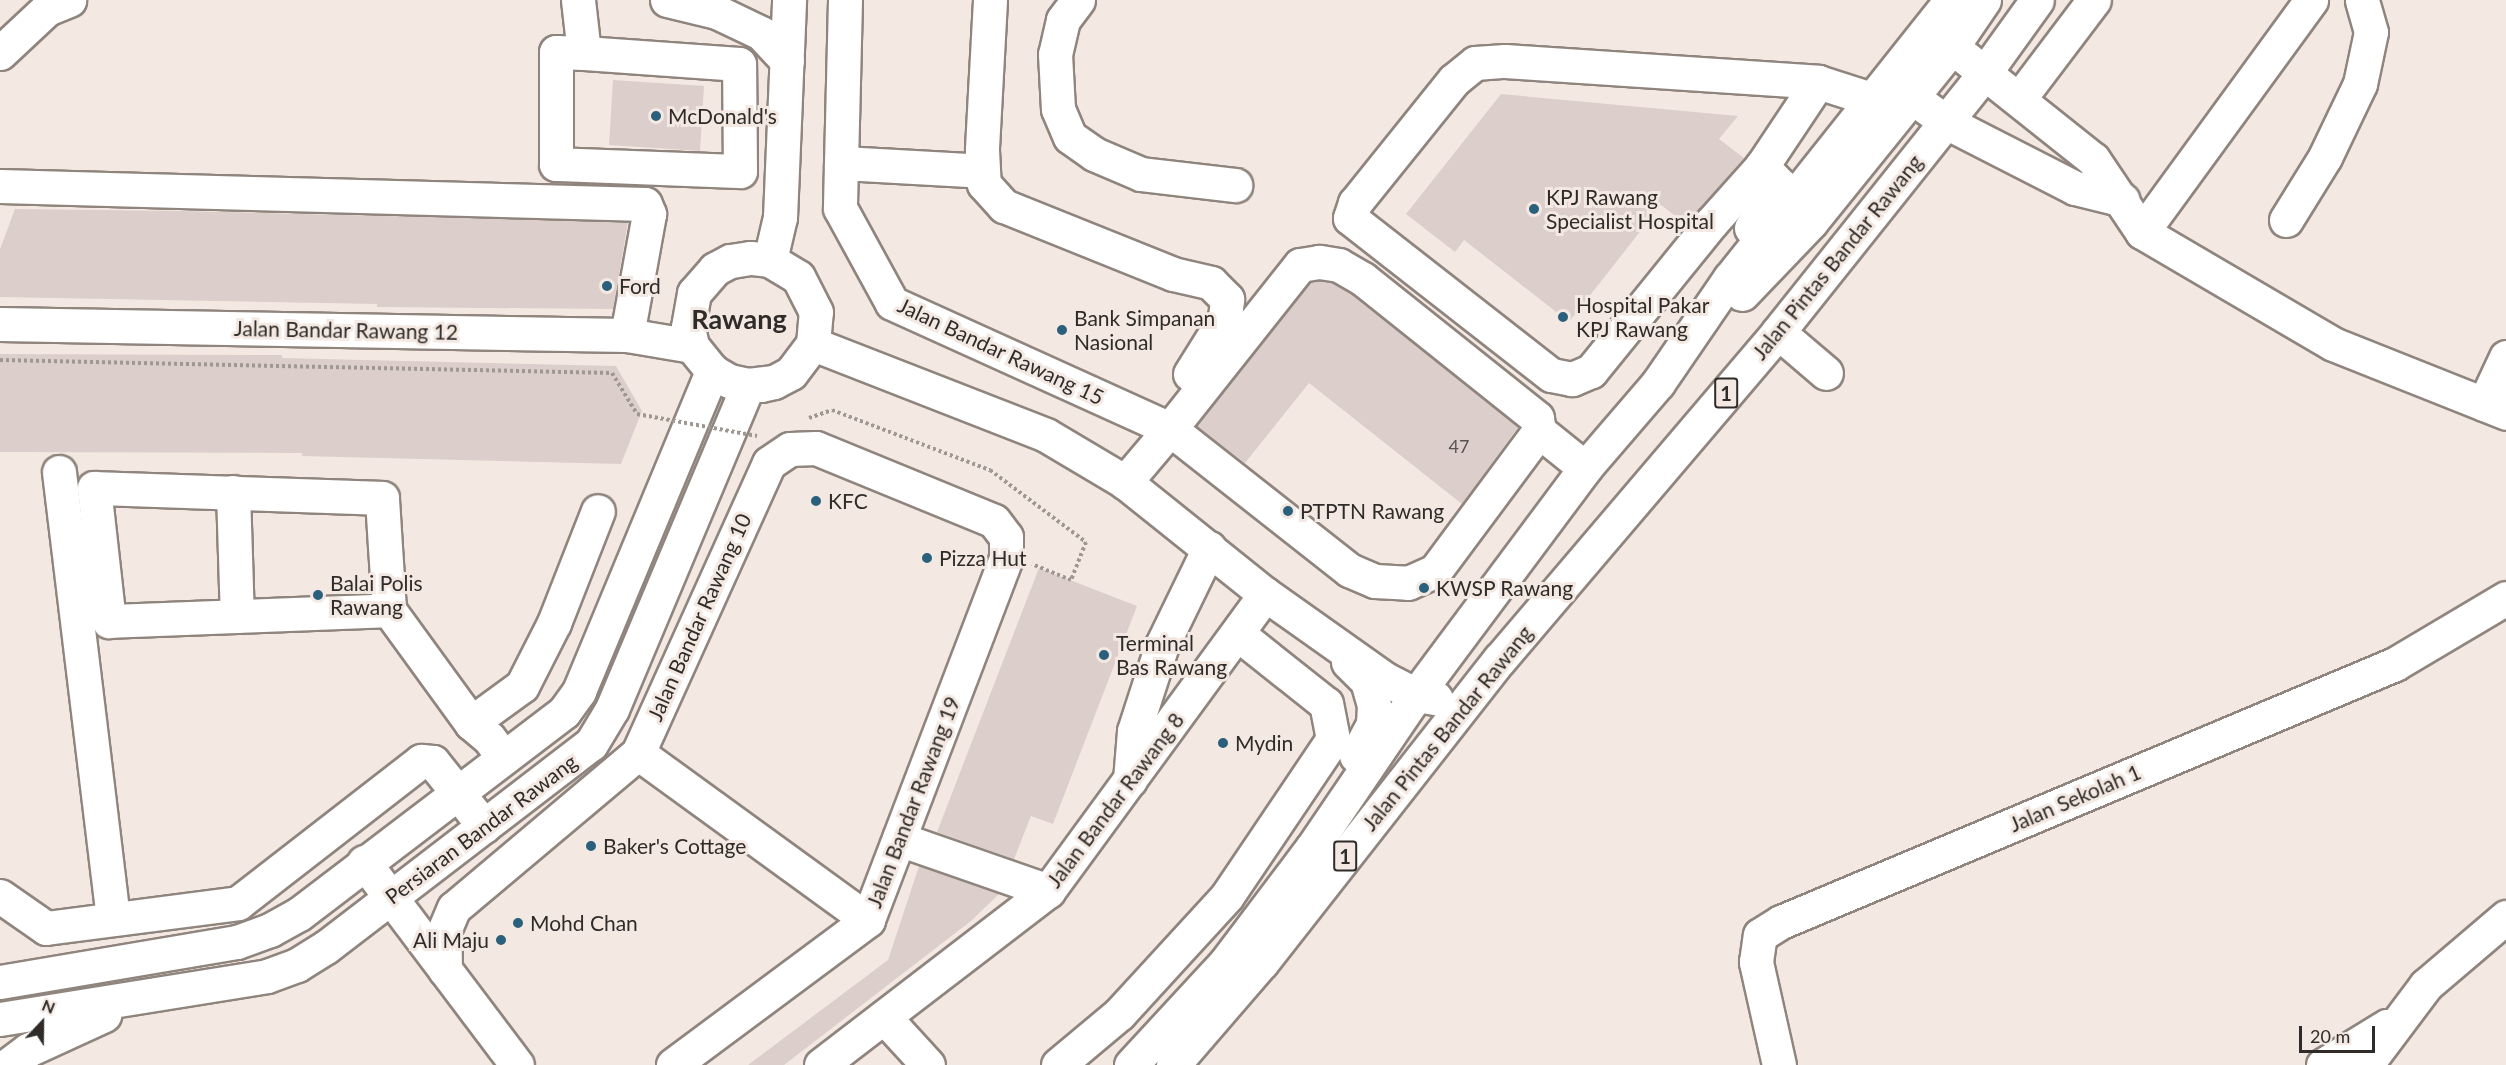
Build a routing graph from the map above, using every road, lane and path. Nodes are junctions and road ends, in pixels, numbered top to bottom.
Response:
1 (69, 0) edge
2 (578, 0) edge
3 (668, 0) edge
4 (789, 0) edge
5 (845, 0) edge
6 (990, 0) edge
7 (1078, 0) edge
8 (1951, 0) edge
9 (1984, 0) edge
10 (2037, 0) edge
11 (2094, 0) edge
12 (2310, 0) edge
13 (2362, 0) edge
14 (1952, 47) junction
15 (0, 53) edge
16 (584, 53) junction
17 (788, 61) junction
18 (1986, 71) junction
19 (1818, 82) junction
20 (1912, 97) junction
21 (2019, 99) junction
22 (1874, 100) junction
23 (1946, 122) junction
24 (841, 163) junction
25 (1762, 166) junction
26 (983, 171) junction
27 (1234, 184) dead end
28 (0, 186) edge
29 (2123, 200) junction
30 (2286, 220) dead end
31 (2142, 232) junction
32 (770, 260) junction
33 (0, 324) edge
34 (1778, 332) junction
35 (627, 335) junction
36 (813, 344) junction
37 (692, 346) junction
38 (2506, 357) edge
39 (0, 360) edge
40 (712, 371) junction
41 (1826, 373) dead end
42 (1658, 383) junction
43 (761, 384) junction
44 (2495, 408) edge
45 (1164, 426) junction
46 (1539, 431) junction
47 (757, 436) dead end
48 (1586, 468) junction
49 (58, 472) dead end
50 (1125, 482) junction
51 (233, 492) junction
52 (598, 511) dead end
53 (1209, 548) junction
54 (1006, 558) junction
55 (1071, 580) dead end
56 (1265, 594) junction
57 (2506, 598) edge
58 (389, 610) junction
59 (237, 616) junction
60 (1238, 634) junction
61 (1322, 635) junction
62 (1500, 659) junction
63 (1416, 695) junction
64 (471, 723) junction
65 (638, 753) junction
66 (503, 757) junction
67 (1130, 780) junction
68 (457, 791) junction
69 (484, 826) junction
70 (899, 839) junction
71 (364, 862) junction
72 (1048, 891) junction
73 (0, 896) edge
74 (390, 897) junction
75 (2506, 917) edge
76 (112, 919) junction
77 (868, 920) junction
78 (0, 962) edge
79 (67, 969) junction
80 (445, 970) junction
81 (0, 982) edge
82 (155, 994) junction
83 (1196, 994) junction
84 (884, 1017) junction
85 (2401, 1018) junction
86 (0, 1019) edge
87 (8, 1065) edge
88 (517, 1065) edge
89 (673, 1065) edge
90 (821, 1065) edge
91 (928, 1065) edge
92 (1058, 1065) edge
93 (1131, 1065) edge
94 (1173, 1065) edge
95 (1779, 1065) edge
96 (2322, 1065) edge
97 (2366, 1065) edge

1 - 15 main road
2 - 16 main road
3 - 17 main road
4 - 17 main road
5 - 24 main road, Jalan Bandar Rawang 15
6 - 26 main road
7 - 27 main road
8 - 22 main road, Jalan Pintas Bandar Rawang / 1
9 - 14 main road
10 - 18 main road, Jalan Pintas Bandar Rawang / 1
11 - 21 main road
12 - 31 main road
13 - 30 main road
14 - 18 main road
14 - 20 main road
16 - 16 main road
17 - 32 main road
18 - 21 main road
18 - 23 main road, Jalan Pintas Bandar Rawang / 1
19 - 22 main road
19 - 25 main road
19 - 25 main road
20 - 23 main road
20 - 42 main road
21 - 29 main road
22 - 42 main road, Jalan Pintas Bandar Rawang / 1
23 - 29 main road
23 - 34 main road, Jalan Pintas Bandar Rawang / 1
24 - 26 main road
24 - 45 main road, Jalan Bandar Rawang 15
25 - 42 main road
26 - 45 main road
28 - 35 main road
29 - 31 main road
31 - 44 main road
32 - 36 main road
32 - 37 main road
33 - 35 main road, Jalan Bandar Rawang 12
34 - 41 main road
34 - 62 main road, Jalan Pintas Bandar Rawang / 1
35 - 37 main road, Jalan Bandar Rawang 12
36 - 43 main road
36 - 50 main road
37 - 40 main road
38 - 44 main road
39 - 47 path, bridge
40 - 43 main road
40 - 66 main road, Persiaran Bandar Rawang
42 - 48 main road, Jalan Pintas Bandar Rawang / 1
43 - 69 main road, Persiaran Bandar Rawang
45 - 46 main road, Jalan Bandar Rawang 15
45 - 46 main road
45 - 50 main road
46 - 48 main road
48 - 63 main road, Jalan Pintas Bandar Rawang / 1
49 - 76 main road
50 - 53 main road
51 - 58 main road
51 - 59 main road
51 - 59 main road
52 - 64 main road
53 - 56 main road
53 - 67 main road
54 - 55 path
54 - 65 main road, Jalan Bandar Rawang 10
54 - 70 main road, Jalan Bandar Rawang 19
56 - 60 main road, Jalan Bandar Rawang 8
56 - 61 main road
57 - 95 main road, Jalan Sekolah 1
58 - 59 main road
58 - 64 main road
60 - 67 main road, Jalan Bandar Rawang 8
60 - 92 main road
61 - 63 main road
61 - 83 main road
62 - 63 main road
62 - 94 main road, Jalan Pintas Bandar Rawang / 1
63 - 83 main road, Jalan Pintas Bandar Rawang / 1
64 - 66 main road
65 - 77 main road
65 - 80 main road, Jalan Bandar Rawang 10
66 - 68 main road, Persiaran Bandar Rawang
67 - 72 main road, Jalan Bandar Rawang 8
68 - 69 main road
68 - 71 main road, Persiaran Bandar Rawang
68 - 76 main road
69 - 74 main road, Persiaran Bandar Rawang
70 - 72 main road
70 - 77 main road, Jalan Bandar Rawang 19
71 - 74 main road
71 - 79 main road, Persiaran Bandar Rawang
72 - 84 main road, Jalan Bandar Rawang 8
73 - 76 main road
74 - 80 main road
74 - 82 main road, Persiaran Bandar Rawang
75 - 85 main road
77 - 89 main road, Jalan Bandar Rawang 19
78 - 79 main road
79 - 81 main road, Persiaran Bandar Rawang
80 - 88 main road
82 - 86 main road, Persiaran Bandar Rawang
82 - 87 main road
83 - 93 main road, Jalan Pintas Bandar Rawang / 1
84 - 90 main road, Jalan Bandar Rawang 8
84 - 91 main road
85 - 96 main road
85 - 97 main road

